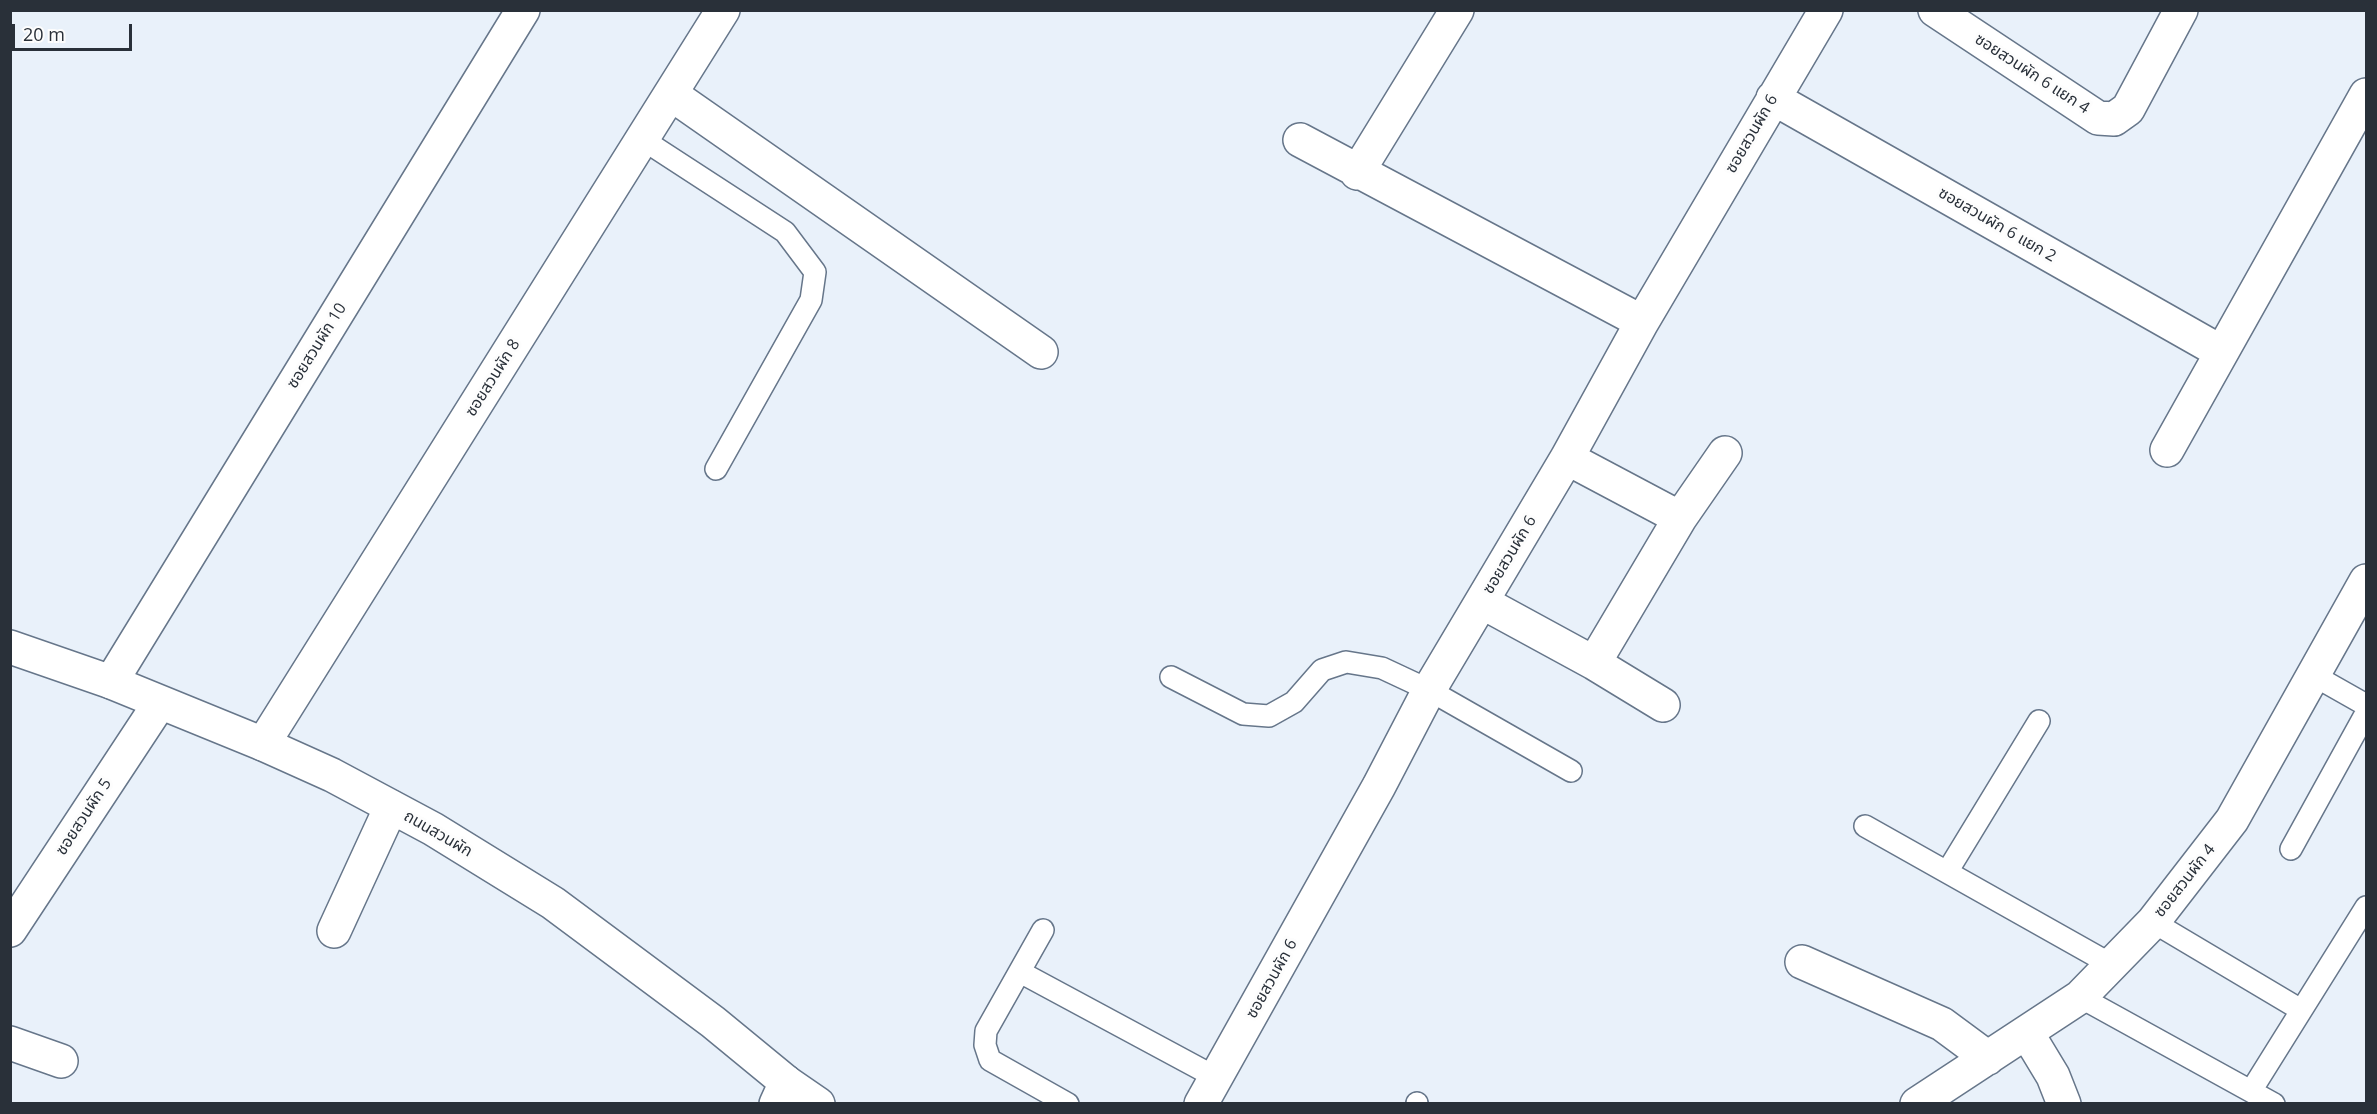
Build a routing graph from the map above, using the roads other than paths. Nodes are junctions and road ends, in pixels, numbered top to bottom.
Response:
1 (523, 10) edge
2 (723, 10) edge
3 (1457, 10) edge
4 (1826, 10) edge
5 (1935, 10) edge
6 (2181, 10) edge
7 (671, 94) junction
8 (2367, 95) edge
9 (1773, 98) junction
10 (642, 139) junction
11 (1300, 140) dead end
12 (1357, 172) junction
13 (1642, 322) junction
14 (1041, 352) dead end
15 (2221, 352) junction
16 (2167, 450) dead end
17 (1725, 453) dead end
18 (1567, 458) junction
19 (716, 469) dead end
20 (1680, 518) junction
21 (2367, 581) edge
22 (1482, 602) junction
23 (10, 647) edge
24 (1594, 663) junction
25 (2313, 675) junction
26 (1171, 677) dead end
27 (111, 682) junction
28 (1429, 690) junction
29 (159, 704) junction
30 (1663, 705) dead end
31 (2367, 705) edge
32 (2367, 713) edge
33 (2039, 721) dead end
34 (263, 744) junction
35 (1571, 771) dead end
36 (391, 807) junction
37 (1865, 826) dead end
38 (2291, 849) dead end
39 (1947, 872) junction
40 (2367, 907) edge
41 (2153, 922) junction
42 (10, 930) edge
43 (1043, 930) dead end
44 (334, 931) dead end
45 (1802, 962) dead end
46 (2112, 964) junction
47 (1020, 972) junction
48 (2080, 997) junction
49 (2301, 1010) junction
50 (2027, 1033) junction
51 (10, 1043) edge
52 (1988, 1058) junction
53 (61, 1061) dead end
54 (1209, 1091) edge
55 (2251, 1091) junction
56 (781, 1093) edge
57 (818, 1104) edge
58 (1068, 1104) edge
59 (1917, 1104) edge
60 (2064, 1104) edge
61 (2274, 1104) edge

1 - 27 street, ซอยสวนผัก 10
2 - 7 street, ซอยสวนผัก 8
3 - 12 street
4 - 9 street, ซอยสวนผัก 6
5 - 6 street, ซอยสวนผัก 6 แยก 4
7 - 10 street, ซอยสวนผัก 8
7 - 14 street
8 - 15 street
9 - 13 street, ซอยสวนผัก 6
9 - 15 street, ซอยสวนผัก 6 แยก 2
10 - 19 lane
10 - 34 street, ซอยสวนผัก 8
11 - 12 street
12 - 13 street
13 - 18 street, ซอยสวนผัก 6
15 - 16 street
17 - 20 street
18 - 20 street
18 - 22 street, ซอยสวนผัก 6
20 - 24 street
21 - 25 street, ซอยสวนผัก 4
22 - 24 street
22 - 28 street, ซอยสวนผัก 6
23 - 27 street, ถนนสวนผัก
24 - 30 street
25 - 31 lane
25 - 41 street, ซอยสวนผัก 4
26 - 28 lane
27 - 29 street, ถนนสวนผัก
28 - 35 lane
28 - 54 street, ซอยสวนผัก 6
29 - 34 street, ถนนสวนผัก
29 - 42 street, ซอยสวนผัก 5
32 - 38 lane
33 - 39 lane
34 - 36 street, ถนนสวนผัก
36 - 44 street
36 - 56 street, ถนนสวนผัก
37 - 39 lane
39 - 46 lane
40 - 49 lane
41 - 46 street, ซอยสวนผัก 4
41 - 49 lane
43 - 47 lane
45 - 52 street
46 - 48 street, ซอยสวนผัก 4
47 - 54 lane
47 - 58 lane
48 - 50 street, ซอยสวนผัก 4
48 - 55 lane
49 - 55 lane
50 - 52 street, ซอยสวนผัก 4
50 - 60 street
51 - 53 street
52 - 59 street, ซอยสวนผัก 4
55 - 61 lane
56 - 57 street, ถนนสวนผัก

